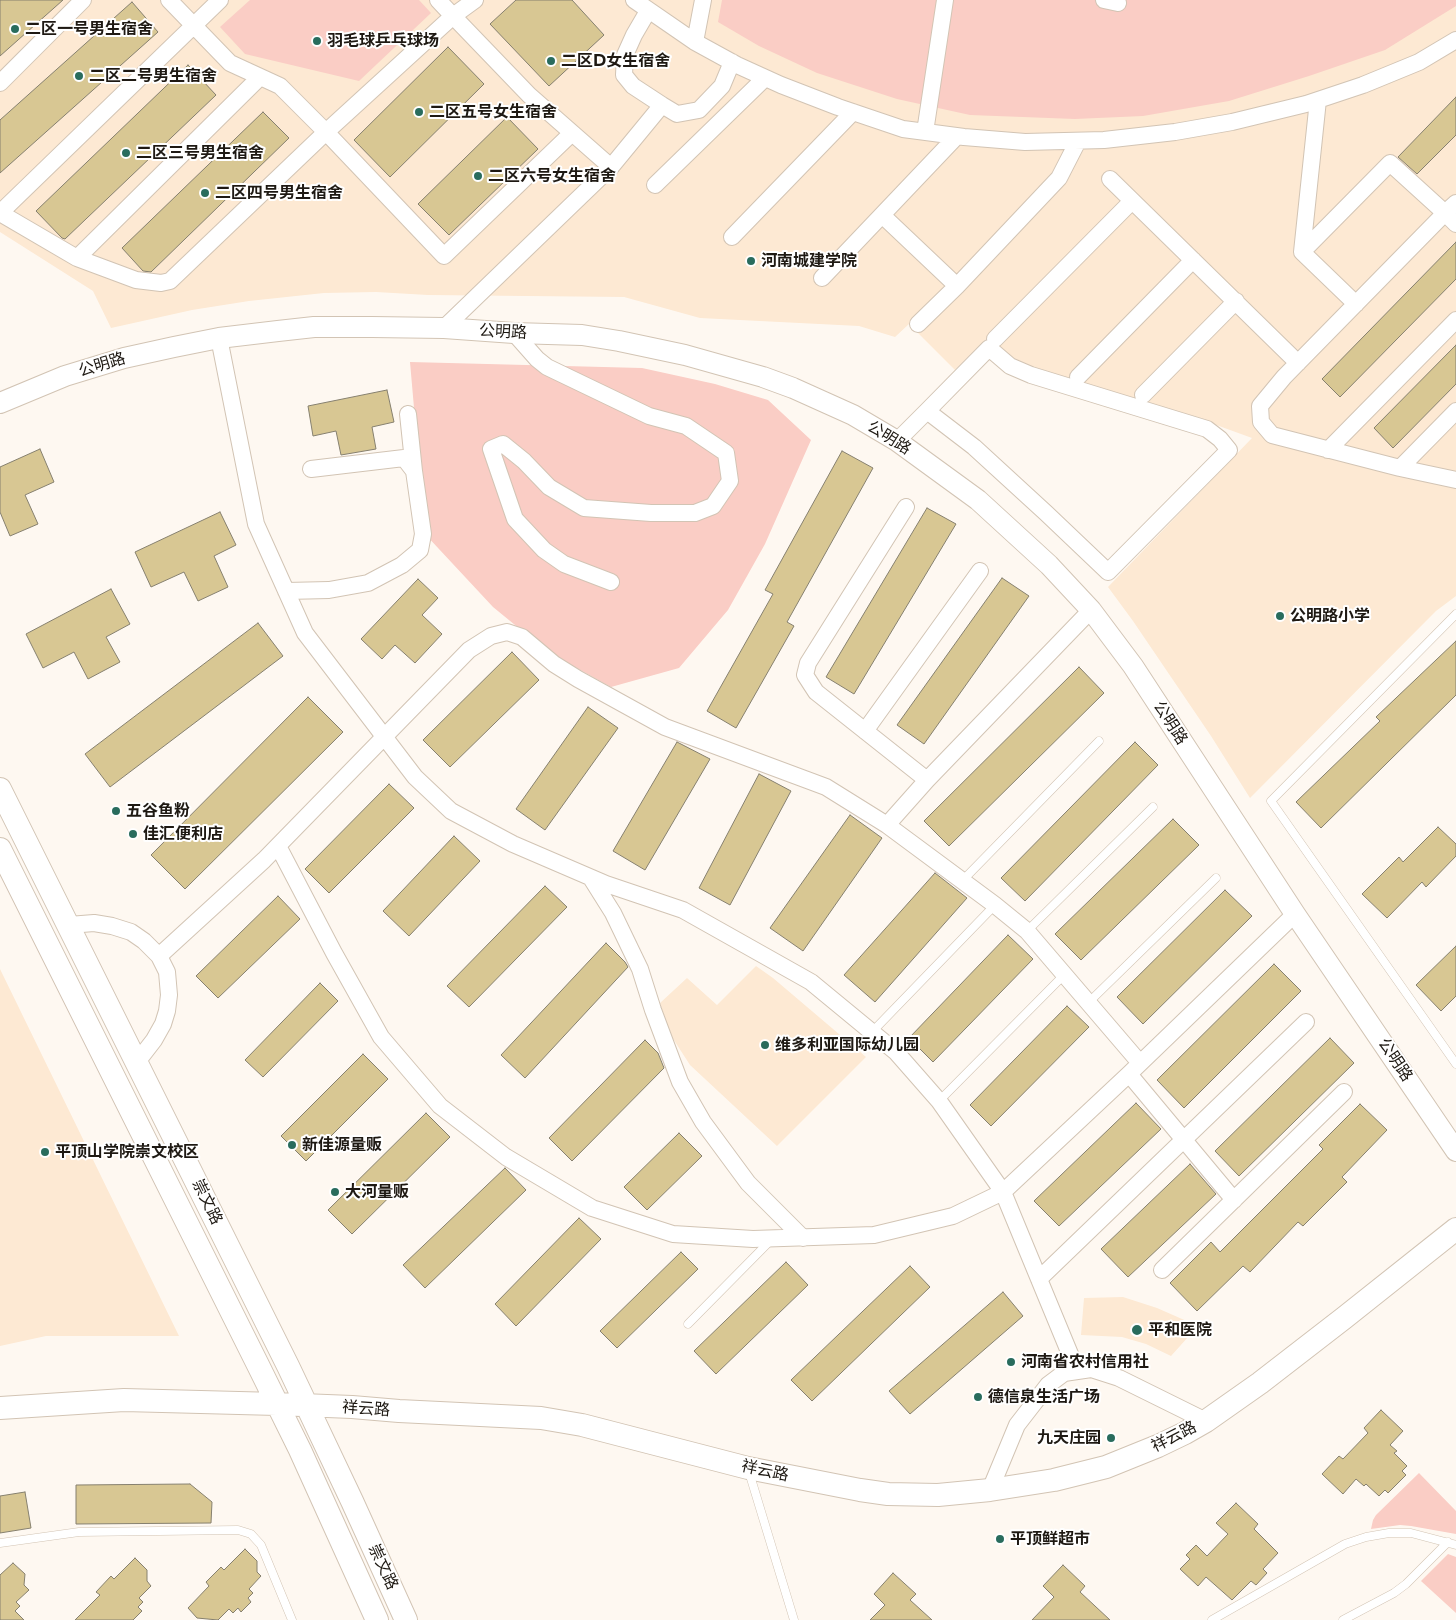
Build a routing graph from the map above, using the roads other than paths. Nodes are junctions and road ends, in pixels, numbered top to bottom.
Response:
1 (83, 0) edge
2 (169, 0) edge
3 (220, 0) edge
4 (438, 0) edge
5 (475, 0) edge
6 (634, 0) edge
7 (703, 0) edge
8 (945, 0) edge
9 (648, 11) junction
10 (453, 16) junction
11 (194, 26) junction
12 (1456, 40) edge
13 (695, 42) junction
14 (732, 62) junction
15 (260, 77) junction
16 (766, 78) junction
17 (0, 83) edge
18 (1318, 100) junction
19 (662, 105) junction
20 (853, 112) junction
21 (326, 132) junction
22 (925, 132) junction
23 (572, 133) junction
24 (957, 136) junction
25 (1078, 141) junction
26 (611, 167) junction
27 (1110, 179) dead end
28 (655, 186) dead end
29 (1132, 201) junction
30 (0, 213) edge
31 (1452, 213) edge
32 (882, 215) junction
33 (732, 237) dead end
34 (1302, 252) junction
35 (77, 258) junction
36 (1193, 260) junction
37 (822, 278) dead end
38 (957, 286) junction
39 (1236, 302) junction
40 (1356, 304) junction
41 (1456, 320) edge
42 (918, 324) dead end
43 (444, 328) junction
44 (514, 333) junction
45 (219, 338) junction
46 (995, 339) dead end
47 (1298, 363) junction
48 (1078, 377) dead end
49 (1143, 395) dead end
50 (0, 403) edge
51 (927, 411) junction
52 (1456, 411) edge
53 (408, 414) dead end
54 (897, 442) junction
55 (1328, 450) junction
56 (1400, 468) junction
57 (311, 469) dead end
58 (414, 470) junction
59 (1456, 480) edge
60 (906, 507) dead end
61 (980, 571) dead end
62 (611, 582) dead end
63 (286, 591) junction
64 (1091, 610) junction
65 (1456, 614) edge
66 (865, 731) junction
67 (385, 737) junction
68 (1099, 741) dead end
69 (927, 780) junction
70 (0, 789) edge
71 (1153, 807) dead end
72 (887, 825) junction
73 (278, 846) junction
74 (0, 849) edge
75 (591, 878) junction
76 (1216, 878) dead end
77 (962, 880) junction
78 (995, 905) junction
79 (1295, 914) junction
80 (68, 925) junction
81 (1027, 931) junction
82 (159, 956) junction
83 (1064, 975) junction
84 (1088, 1003) junction
85 (1306, 1022) dead end
86 (872, 1032) junction
87 (137, 1062) junction
88 (1456, 1064) edge
89 (1135, 1069) junction
90 (1344, 1092) dead end
91 (939, 1101) junction
92 (1184, 1139) junction
93 (1456, 1151) edge
94 (1003, 1192) junction
95 (1234, 1200) junction
96 (1456, 1229) edge
97 (773, 1238) junction
98 (803, 1238) junction
99 (1162, 1270) dead end
100 (1039, 1279) junction
101 (688, 1324) dead end
102 (1077, 1372) junction
103 (277, 1404) junction
104 (308, 1406) junction
105 (0, 1408) edge
106 (1206, 1421) junction
107 (748, 1468) junction
108 (990, 1490) junction
109 (1448, 1542) junction
110 (0, 1543) edge
111 (1456, 1545) edge
112 (292, 1620) edge
113 (377, 1620) edge
114 (406, 1620) edge
115 (794, 1620) edge
116 (1212, 1620) edge
117 (1343, 1620) edge

1 - 17 street
2 - 11 street
3 - 11 street
4 - 10 street
5 - 10 street
6 - 9 street
7 - 13 street
8 - 22 street
9 - 13 street
9 - 19 street
10 - 21 street
10 - 23 street
11 - 15 street
11 - 30 street
12 - 18 street
13 - 14 street
14 - 16 street
14 - 19 street
15 - 21 street
15 - 35 street
16 - 20 street
16 - 28 street
18 - 25 street
18 - 34 street
19 - 26 street
20 - 22 street
20 - 33 street
21 - 23 street
21 - 35 street
22 - 24 street
23 - 26 street
24 - 25 street
24 - 32 street
25 - 38 street
26 - 43 street
27 - 29 street
29 - 36 street
29 - 46 street
30 - 35 street
31 - 34 street
31 - 40 street
32 - 37 street
32 - 38 street
34 - 40 street
36 - 39 street
36 - 48 street
38 - 42 street
39 - 47 street
39 - 49 street
40 - 47 street
41 - 55 street
43 - 44 street, 公明路
43 - 45 street, 公明路
44 - 54 street, 公明路
44 - 62 street
45 - 50 street, 公明路
45 - 63 street
47 - 55 street
51 - 51 street
51 - 54 street
52 - 56 street
53 - 58 street
54 - 64 street, 公明路
55 - 56 street
56 - 59 street
57 - 58 street
58 - 63 street
60 - 66 street
61 - 66 street
63 - 67 street
64 - 69 street
64 - 79 street, 公明路
65 - 88 lane
66 - 69 street
67 - 72 street
67 - 73 street
67 - 75 street
68 - 77 lane
69 - 72 street
70 - 80 main road, 崇文路
71 - 81 lane
72 - 77 street
73 - 82 street
73 - 97 street
74 - 103 main road, 崇文路
75 - 86 street
75 - 98 street
76 - 84 lane
77 - 78 street
78 - 81 street
78 - 86 lane
79 - 89 street
79 - 93 street, 公明路
80 - 82 street
80 - 87 main road, 崇文路
81 - 83 street
82 - 87 street
83 - 84 street
83 - 91 lane
84 - 89 street
85 - 92 street
86 - 91 street
87 - 104 main road, 崇文路
89 - 92 street
89 - 94 street
90 - 95 street
91 - 94 street
92 - 95 street
92 - 100 street
94 - 98 street
94 - 100 street
95 - 99 street
96 - 106 main road, 祥云路
97 - 98 street
97 - 101 lane
100 - 102 street
102 - 106 street
102 - 108 street
103 - 104 main road, 祥云路
103 - 105 main road, 祥云路
103 - 113 main road, 崇文路
104 - 107 main road, 祥云路
104 - 114 main road, 崇文路
106 - 108 main road, 祥云路
107 - 108 main road, 祥云路
107 - 115 lane
109 - 111 lane
109 - 116 lane
109 - 117 lane
110 - 112 lane

